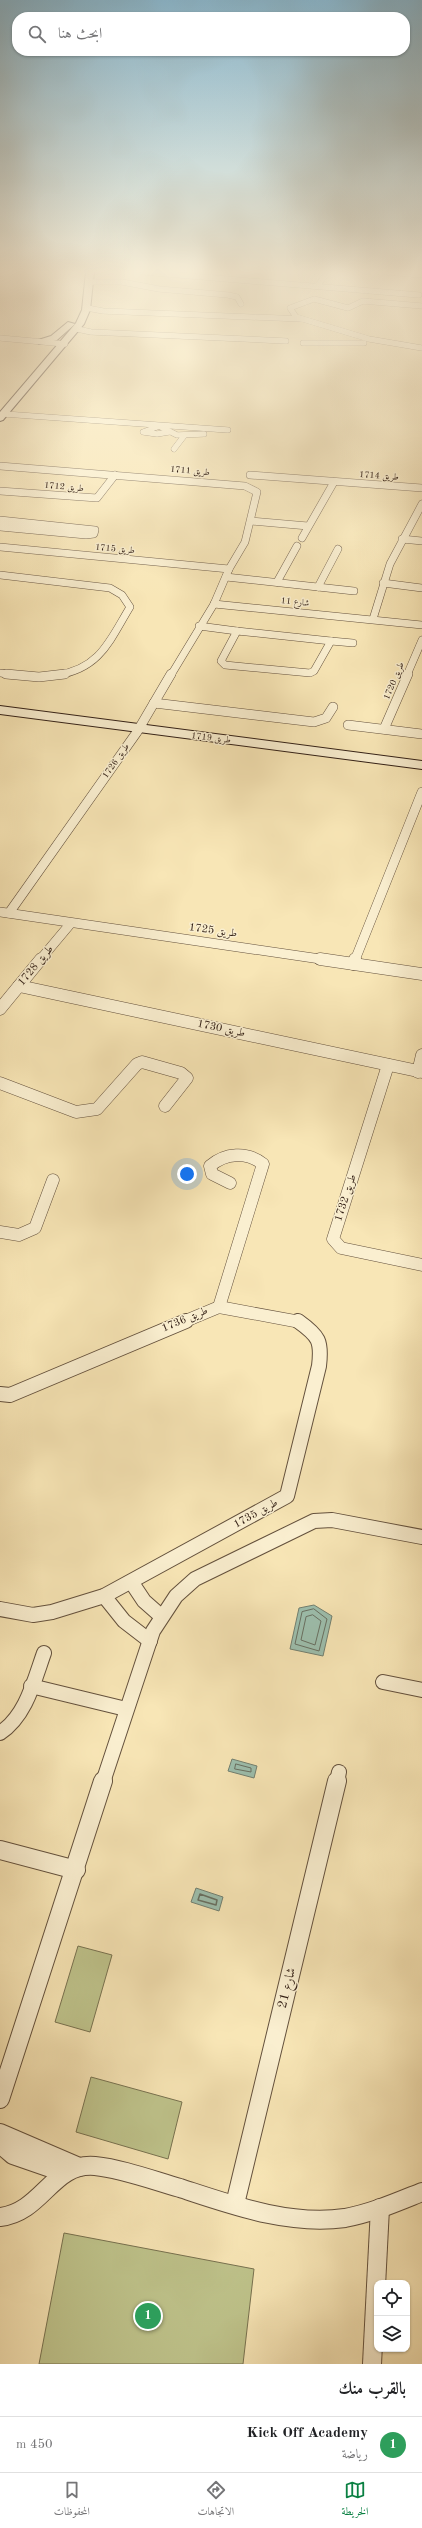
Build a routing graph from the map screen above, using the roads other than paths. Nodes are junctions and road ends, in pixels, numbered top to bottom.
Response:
1 (21, 382) edge
2 (29, 382) edge
3 (0, 404) edge
4 (2, 416) edge
5 (159, 426) junction
6 (216, 430) junction
7 (228, 430) dead end
8 (169, 432) junction
9 (184, 436) junction
10 (174, 449) dead end
11 (1, 467) edge
12 (115, 475) junction
13 (250, 475) dead end
14 (334, 482) junction
15 (422, 488) edge
16 (0, 491) edge
17 (422, 504) edge
18 (0, 520) edge
19 (251, 521) junction
20 (308, 526) junction
21 (0, 527) edge
22 (302, 538) dead end
23 (402, 539) junction
24 (422, 541) edge
25 (297, 546) dead end
26 (0, 547) edge
27 (338, 549) dead end
28 (229, 569) junction
29 (0, 575) edge
30 (226, 577) junction
31 (277, 582) junction
32 (383, 583) junction
33 (318, 587) junction
34 (422, 588) edge
35 (354, 591) dead end
36 (214, 604) junction
37 (373, 619) junction
38 (422, 625) edge
39 (199, 626) junction
40 (237, 630) junction
41 (422, 640) edge
42 (331, 641) junction
43 (354, 643) dead end
44 (0, 673) edge
45 (154, 703) junction
46 (333, 707) dead end
47 (0, 710) edge
48 (348, 725) dead end
49 (139, 728) junction
50 (384, 729) junction
51 (422, 734) edge
52 (422, 765) edge
53 (422, 792) edge
54 (5, 913) edge
55 (71, 923) junction
56 (353, 964) junction
57 (422, 974) edge
58 (19, 986) junction
59 (0, 1009) edge
60 (422, 1055) edge
61 (388, 1065) junction
62 (420, 1072) edge
63 (0, 1083) edge
64 (165, 1106) dead end
65 (53, 1180) dead end
66 (230, 1183) dead end
67 (0, 1232) edge
68 (422, 1265) edge
69 (219, 1307) junction
70 (0, 1394) edge
71 (422, 1538) edge
72 (132, 1583) junction
73 (104, 1596) junction
74 (0, 1609) edge
75 (161, 1616) junction
76 (150, 1641) junction
77 (44, 1652) dead end
78 (383, 1682) dead end
79 (31, 1686) junction
80 (422, 1690) edge
81 (126, 1709) junction
82 (0, 1733) edge
83 (339, 1772) dead end
84 (0, 1850) edge
85 (76, 1870) junction
86 (0, 2099) edge
87 (0, 2133) edge
88 (0, 2144) edge
89 (72, 2170) junction
90 (422, 2192) edge
91 (236, 2204) junction
92 (380, 2208) junction
93 (0, 2218) edge
94 (372, 2364) edge

1 - 3 street
2 - 4 street
4 - 5 street
5 - 6 street
5 - 8 street
5 - 8 street
6 - 7 street
6 - 9 street
8 - 9 street
9 - 10 street
11 - 12 street, طريق 1711
12 - 16 street, طريق 1712
12 - 19 street, طريق 1711
13 - 14 street, طريق 1714
14 - 15 street, طريق 1714
14 - 20 street
17 - 23 street
18 - 21 street
19 - 20 street
19 - 28 street, طريق 1711
20 - 22 street
23 - 24 street
23 - 32 street
25 - 31 street
26 - 28 street, طريق 1715
27 - 33 street
28 - 30 street, طريق 1711
29 - 44 street
30 - 31 street
30 - 36 street, طريق 1711
31 - 33 street
32 - 34 street
32 - 37 street
33 - 35 street
36 - 37 street, شارع 11
36 - 39 street, طريق 1726
37 - 38 street, شارع 11
39 - 40 street
39 - 45 street, طريق 1726
40 - 42 street
40 - 42 street
41 - 50 street, طريق 1720
42 - 43 street
45 - 46 street
45 - 49 street, طريق 1726
47 - 49 street, طريق 1719
48 - 50 street
49 - 52 street, طريق 1719
49 - 54 street, طريق 1726
50 - 51 street
53 - 56 street
54 - 55 street, طريق 1725
55 - 56 street, طريق 1725
55 - 58 street, طريق 1728
56 - 57 street, طريق 1725
58 - 59 street, طريق 1728
58 - 61 street, طريق 1730
60 - 62 street
61 - 62 street, طريق 1730
61 - 68 street, طريق 1732
63 - 64 street
65 - 67 street
66 - 69 street, طريق 1736
69 - 70 street, طريق 1736
69 - 72 street, طريق 1735
71 - 75 street
72 - 73 street, طريق 1735
72 - 75 street
73 - 74 street, طريق 1735
73 - 76 street
75 - 76 street
76 - 81 street
77 - 79 street
78 - 80 street
79 - 81 street
79 - 82 street
81 - 85 street
83 - 91 street, شارع 21
84 - 85 street
85 - 86 street
87 - 89 street
88 - 89 street
89 - 91 street
89 - 93 street
90 - 92 street
91 - 92 street
92 - 94 street

